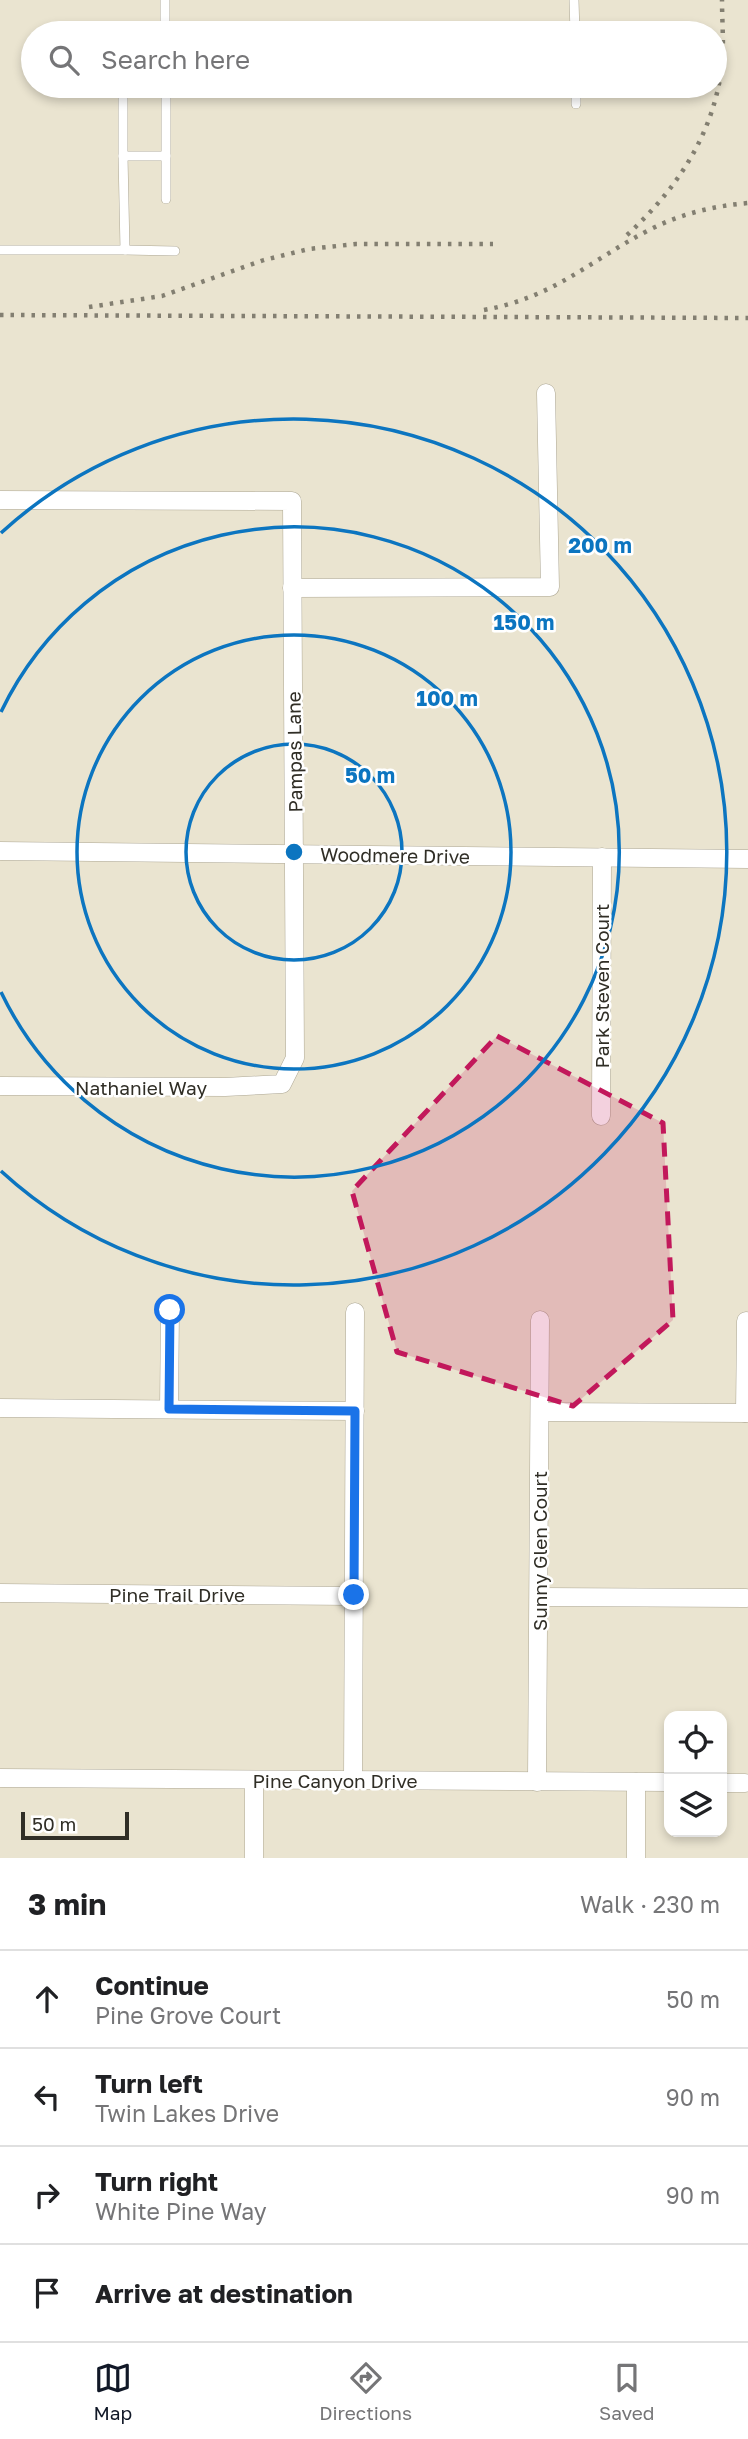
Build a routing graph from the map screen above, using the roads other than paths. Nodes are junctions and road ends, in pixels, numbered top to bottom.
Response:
1 (165, 0) edge
2 (574, 0) edge
3 (165, 21) edge
4 (575, 21) edge
5 (123, 98) edge
6 (166, 98) edge
7 (576, 98) edge
8 (576, 104) dead end
9 (123, 156) junction
10 (166, 156) junction
11 (166, 199) dead end
12 (0, 250) edge
13 (125, 250) junction
14 (175, 251) dead end
15 (546, 393) dead end
16 (0, 500) edge
17 (292, 588) junction
18 (0, 851) edge
19 (295, 854) junction
20 (602, 858) junction
21 (748, 859) edge
22 (282, 1084) joint
23 (0, 1086) edge
24 (601, 1116) dead end
25 (170, 1310) dead end
26 (355, 1312) dead end
27 (540, 1320) dead end
28 (746, 1321) dead end
29 (0, 1408) edge
30 (169, 1409) junction
31 (355, 1411) junction
32 (540, 1412) junction
33 (747, 1413) edge
34 (0, 1593) edge
35 (354, 1595) junction
36 (539, 1597) junction
37 (746, 1598) edge
38 (0, 1778) edge
39 (254, 1780) junction
40 (353, 1780) junction
41 (537, 1782) junction
42 (636, 1782) junction
43 (664, 1782) edge
44 (727, 1783) edge
45 (746, 1783) dead end
46 (254, 1858) edge
47 (636, 1858) edge

1 - 3 lane
2 - 4 lane
5 - 9 lane
6 - 10 lane
7 - 8 lane
9 - 10 lane
9 - 13 lane
10 - 11 lane
12 - 13 lane
13 - 14 lane
15 - 17 street
16 - 17 street, Pampas Lane
17 - 19 street, Pampas Lane
18 - 19 street, Woodmere Drive
19 - 20 street, Woodmere Drive
19 - 22 street, Pampas Lane
20 - 21 street, Woodmere Drive
20 - 24 street, Park Steven Court
22 - 23 street, Nathaniel Way
25 - 30 street
26 - 31 street
27 - 32 street, Sunny Glen Court
28 - 33 street
29 - 30 street
30 - 31 street
31 - 35 street
32 - 33 street
32 - 36 street, Sunny Glen Court
34 - 35 street, Pine Trail Drive
35 - 40 street
36 - 37 street
36 - 41 street, Sunny Glen Court
38 - 39 street, Pine Canyon Drive
39 - 40 street, Pine Canyon Drive
39 - 46 street
40 - 41 street, Pine Canyon Drive
41 - 42 street, Pine Canyon Drive
42 - 43 street, Pine Canyon Drive
42 - 47 street
44 - 45 street

